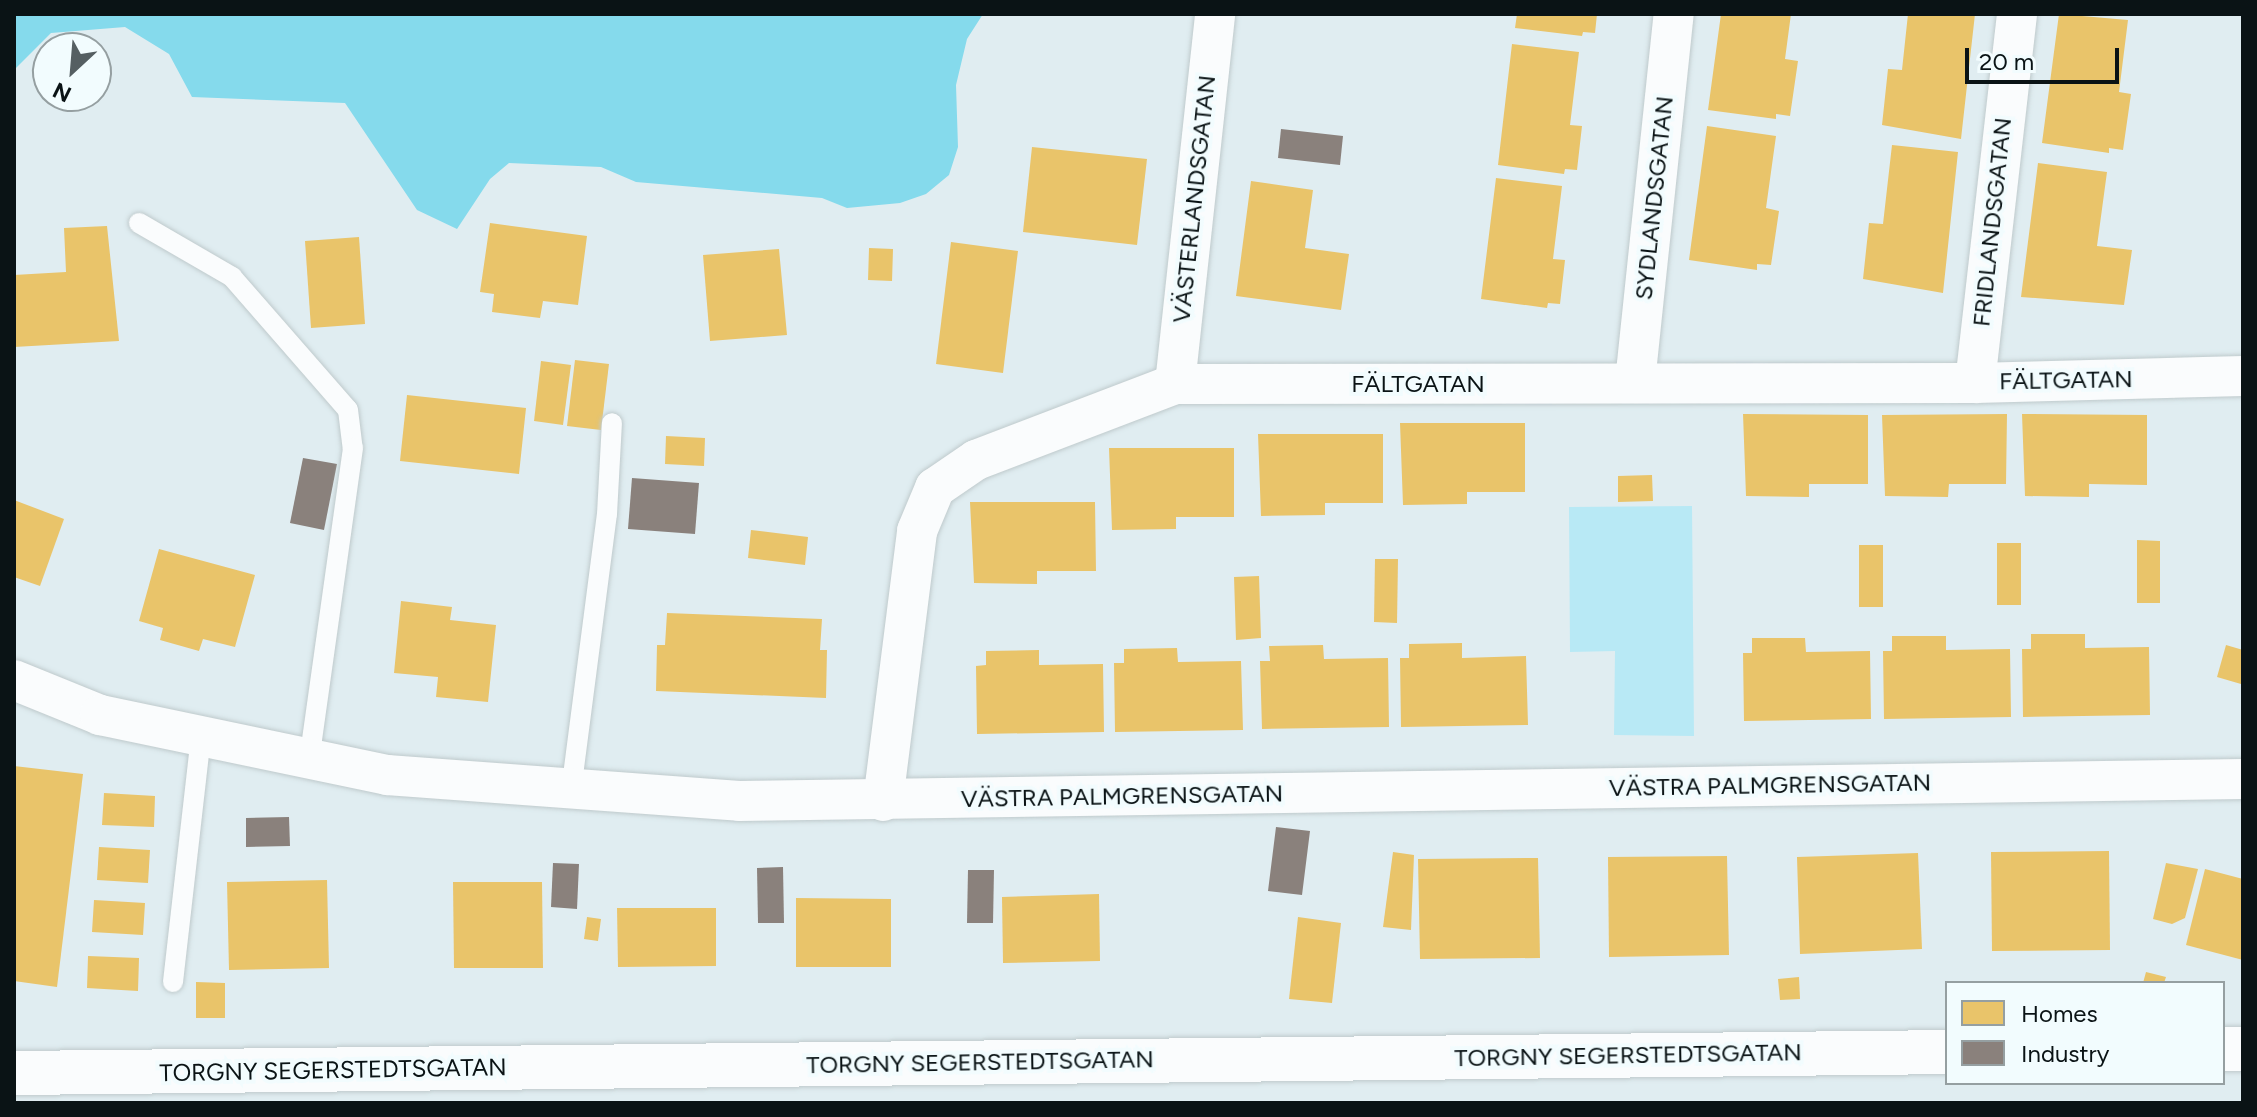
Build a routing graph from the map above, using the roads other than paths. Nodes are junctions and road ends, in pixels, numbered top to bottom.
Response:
1 (1215, 14) edge
2 (1674, 14) edge
3 (2017, 14) edge
4 (139, 223) dead end
5 (2243, 376) edge
6 (1635, 382) junction
7 (1975, 383) junction
8 (1175, 384) junction
9 (612, 423) dead end
10 (14, 680) edge
11 (201, 737) junction
12 (309, 761) junction
13 (2243, 779) edge
14 (571, 791) junction
15 (883, 801) junction
16 (173, 982) dead end
17 (1945, 1052) edge
18 (14, 1073) edge

1 - 8 street, VÄSTERLANDSGATAN
2 - 6 street, SYDLANDSGATAN
3 - 7 street, FRIDLANDSGATAN
4 - 12 lane
5 - 7 street, FÄLTGATAN
6 - 7 street, FÄLTGATAN
6 - 8 street, FÄLTGATAN
8 - 15 street, FÄLTGATAN
9 - 14 lane
10 - 11 street, VÄSTRA PALMGRENSGATAN
11 - 12 street, VÄSTRA PALMGRENSGATAN
11 - 16 lane
12 - 14 street, VÄSTRA PALMGRENSGATAN
13 - 15 street, VÄSTRA PALMGRENSGATAN
14 - 15 street, VÄSTRA PALMGRENSGATAN
17 - 18 street, TORGNY SEGERSTEDTSGATAN

